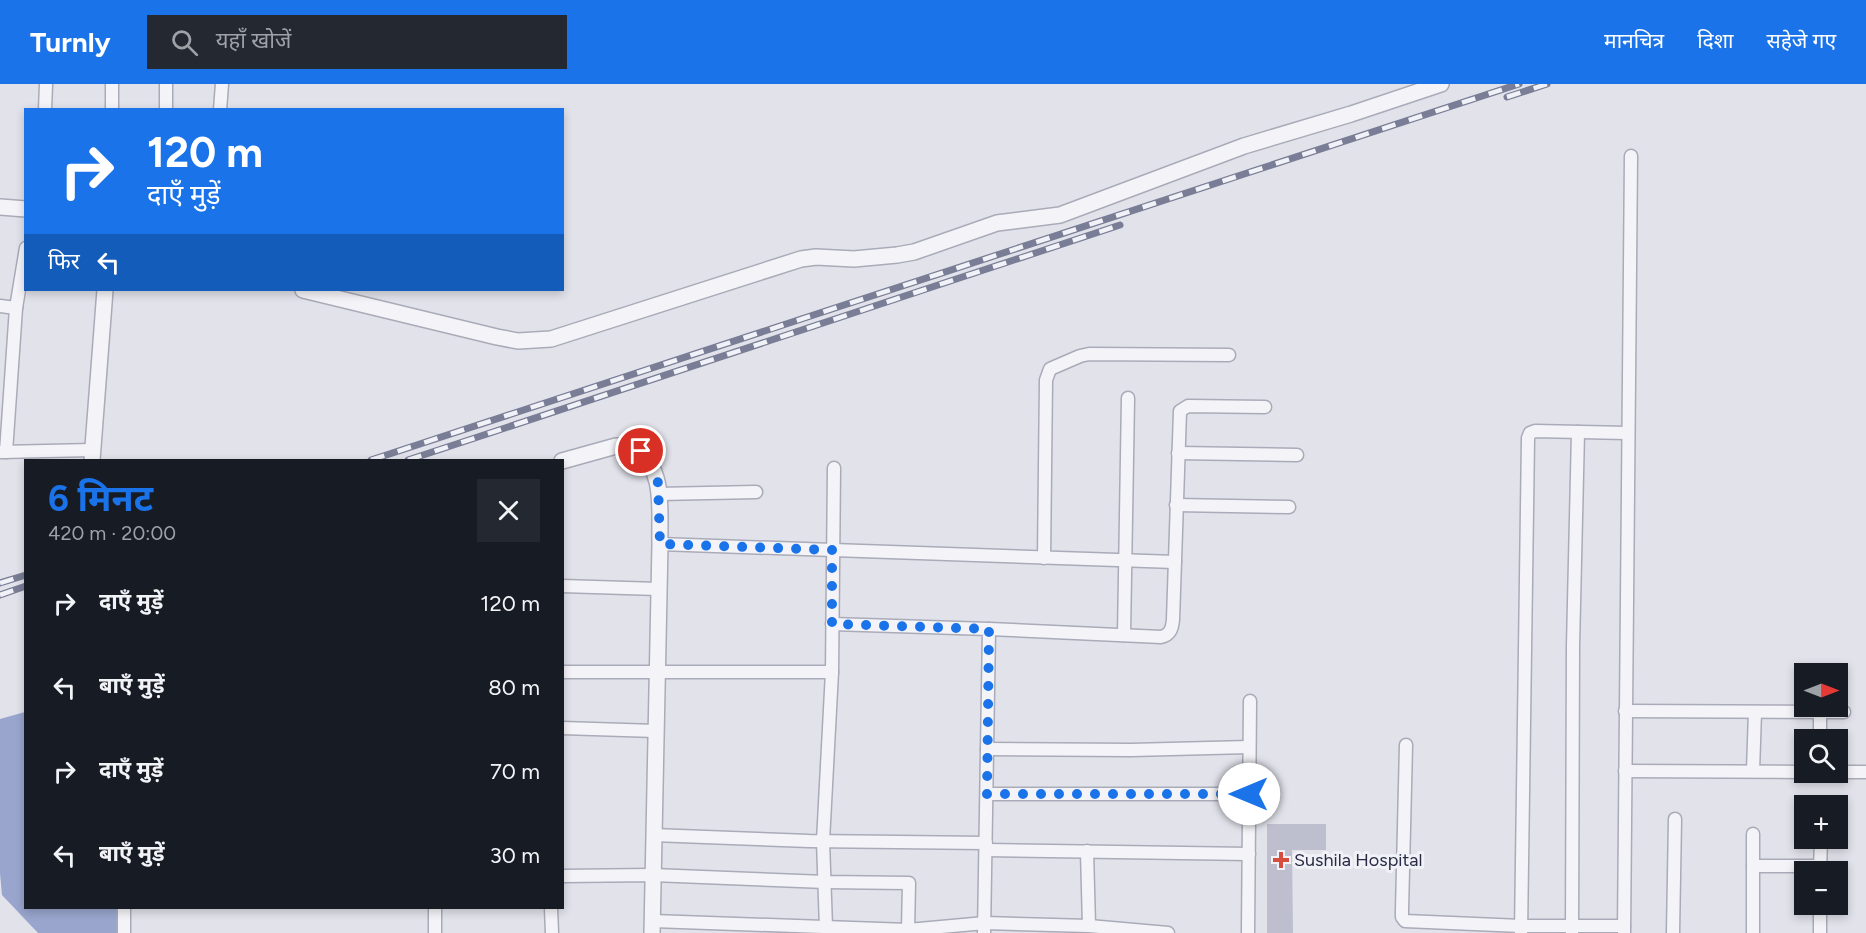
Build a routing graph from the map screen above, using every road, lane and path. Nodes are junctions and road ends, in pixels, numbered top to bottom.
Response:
1 (46, 84) edge
2 (112, 84) edge
3 (166, 84) edge
4 (222, 84) edge
5 (1441, 84) edge
6 (45, 108) edge
7 (112, 108) edge
8 (166, 108) edge
9 (220, 108) edge
10 (1631, 156) dead end
11 (0, 207) edge
12 (24, 209) edge
13 (24, 260) edge
14 (105, 291) edge
15 (307, 291) edge
16 (0, 306) edge
17 (16, 308) junction
18 (1229, 355) dead end
19 (1128, 398) dead end
20 (1265, 408) dead end
21 (1578, 432) junction
22 (1627, 433) junction
23 (3, 452) edge
24 (1178, 453) junction
25 (92, 455) edge
26 (1297, 455) dead end
27 (564, 461) edge
28 (834, 468) dead end
29 (756, 492) dead end
30 (659, 494) junction
31 (1176, 505) junction
32 (1289, 507) dead end
33 (660, 544) junction
34 (832, 550) junction
35 (1044, 558) junction
36 (1125, 561) junction
37 (1174, 562) junction
38 (564, 586) edge
39 (658, 589) junction
40 (832, 624) junction
41 (989, 629) junction
42 (1124, 635) junction
43 (564, 672) edge
44 (832, 672) junction
45 (658, 673) junction
46 (1250, 701) dead end
47 (1625, 711) junction
48 (1755, 712) junction
49 (1794, 712) edge
50 (564, 728) edge
51 (656, 730) junction
52 (1406, 746) dead end
53 (1249, 747) junction
54 (987, 749) junction
55 (1625, 771) junction
56 (1753, 771) junction
57 (1794, 772) edge
58 (1848, 772) edge
59 (1866, 772) edge
60 (987, 794) junction
61 (1249, 794) junction
62 (1675, 819) dead end
63 (1754, 834) dead end
64 (653, 835) junction
65 (823, 841) junction
66 (986, 846) junction
67 (1087, 851) junction
68 (1249, 854) junction
69 (1753, 866) junction
70 (1794, 868) edge
71 (653, 875) junction
72 (564, 876) edge
73 (825, 882) junction
74 (124, 909) edge
75 (435, 909) edge
76 (551, 909) edge
77 (1820, 915) edge
78 (1089, 926) junction
79 (653, 927) edge
80 (826, 928) junction
81 (985, 928) edge
82 (1521, 929) edge
83 (1572, 929) edge
84 (1624, 929) edge
85 (908, 930) junction
86 (124, 933) edge
87 (435, 933) edge
88 (552, 933) edge
89 (1168, 933) edge
90 (1248, 933) edge
91 (1673, 933) edge
92 (1753, 933) edge
93 (1820, 933) edge

1 - 6 street
2 - 7 street
3 - 8 street
4 - 9 street
5 - 15 street
10 - 22 street
11 - 12 street
13 - 17 street
14 - 25 street
16 - 17 street
17 - 23 street
18 - 35 street
19 - 36 street
20 - 24 street
21 - 22 street
21 - 82 street
21 - 83 street
22 - 47 street
23 - 25 street
24 - 26 street
24 - 31 street
27 - 30 street
28 - 34 street
29 - 30 street
30 - 33 street
31 - 32 street
31 - 37 street
33 - 34 street
33 - 39 street
34 - 35 street
34 - 40 street
35 - 36 street
36 - 37 street
36 - 42 street
37 - 42 street
38 - 39 street
39 - 45 street
40 - 41 street
40 - 44 street
41 - 42 street
41 - 54 street
43 - 45 street
44 - 45 street
44 - 65 street
45 - 51 street
46 - 53 street
47 - 48 street
47 - 55 street
48 - 49 street
48 - 56 street
50 - 51 street
51 - 64 street
52 - 82 street
53 - 54 street
53 - 61 street
54 - 60 street
55 - 56 street
55 - 84 street
56 - 57 street
58 - 59 street
60 - 61 street
60 - 66 street
61 - 68 street
62 - 91 street
63 - 69 street
64 - 65 street
64 - 71 street
65 - 66 street
65 - 73 street
66 - 67 street
66 - 81 street
67 - 68 street
67 - 78 street
68 - 90 street
69 - 70 street
69 - 92 street
71 - 72 street
71 - 73 street
71 - 79 street
73 - 80 street
73 - 85 street
74 - 86 street
75 - 87 street
76 - 88 street
77 - 93 street
78 - 81 street
78 - 89 street
79 - 80 street
80 - 85 street
81 - 85 street
82 - 83 street
83 - 84 street

